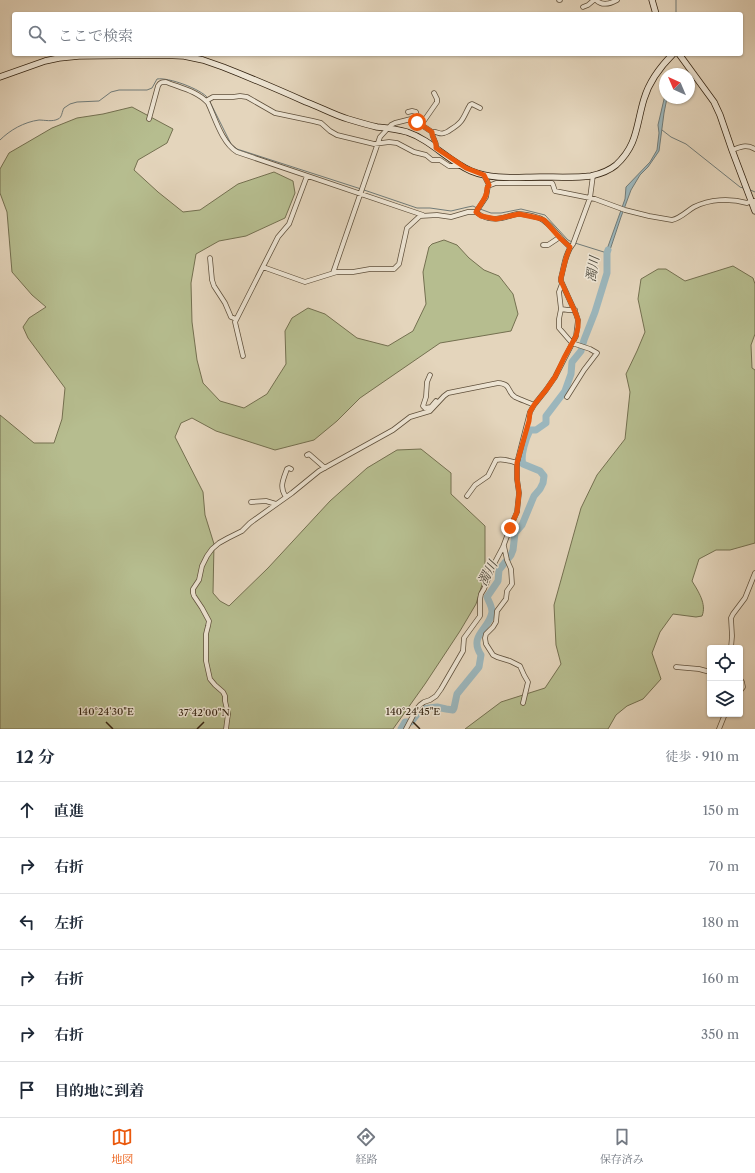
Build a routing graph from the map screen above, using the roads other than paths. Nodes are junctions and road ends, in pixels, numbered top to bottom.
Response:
1 (595, 0) edge
2 (617, 0) edge
3 (652, 0) edge
4 (584, 7) dead end
5 (655, 12) edge
6 (79, 56) edge
7 (184, 56) edge
8 (671, 56) edge
9 (681, 56) edge
10 (0, 77) edge
11 (434, 93) dead end
12 (208, 99) junction
13 (480, 108) dead end
14 (408, 112) dead end
15 (149, 119) dead end
16 (420, 124) junction
17 (389, 128) junction
18 (432, 132) junction
19 (378, 144) junction
20 (436, 148) junction
21 (755, 149) edge
22 (732, 150) junction
23 (461, 166) junction
24 (484, 175) junction
25 (307, 176) junction
26 (593, 176) junction
27 (489, 185) junction
28 (362, 191) junction
29 (590, 198) junction
30 (753, 201) edge
31 (478, 209) junction
32 (755, 211) edge
33 (424, 215) junction
34 (560, 238) junction
35 (573, 243) junction
36 (543, 245) dead end
37 (210, 258) dead end
38 (263, 267) junction
39 (333, 273) junction
40 (562, 284) junction
41 (561, 309) junction
42 (575, 310) junction
43 (236, 319) junction
44 (572, 343) junction
45 (243, 356) dead end
46 (430, 376) dead end
47 (567, 397) dead end
48 (440, 400) junction
49 (534, 405) junction
50 (307, 455) dead end
51 (517, 463) junction
52 (325, 468) junction
53 (291, 469) dead end
54 (467, 496) dead end
55 (286, 497) junction
56 (251, 502) dead end
57 (276, 504) junction
58 (504, 545) junction
59 (755, 573) edge
60 (731, 645) edge
61 (676, 667) dead end
62 (707, 671) edge
63 (523, 702) dead end
64 (724, 717) edge
65 (226, 729) edge
66 (406, 729) edge
67 (719, 729) edge

1 - 2 street
1 - 4 street
3 - 5 street
6 - 10 street
7 - 17 street
8 - 26 street
9 - 22 street
11 - 16 street
12 - 15 street
12 - 19 street
12 - 25 street
13 - 18 street
14 - 16 street
16 - 17 street
16 - 18 street
17 - 19 street
17 - 20 street
18 - 20 street
19 - 23 street
19 - 28 street
20 - 23 street
21 - 22 street
22 - 30 street
23 - 24 street
24 - 26 street
24 - 27 street
25 - 28 street
25 - 38 street
26 - 29 street
27 - 29 street
27 - 31 street
28 - 33 street
28 - 39 street
29 - 30 street
29 - 35 street
30 - 32 street
31 - 33 street
31 - 34 street
33 - 39 street
34 - 35 street
34 - 36 street
35 - 40 street
37 - 43 street
38 - 39 street
38 - 43 street
40 - 41 street
40 - 42 street
41 - 42 street
41 - 44 street
42 - 44 street
43 - 45 street
44 - 47 street
44 - 49 street
46 - 48 street
48 - 49 street
48 - 52 street
49 - 51 street
50 - 52 street
51 - 54 street
51 - 58 street
52 - 55 street
53 - 55 street
55 - 57 street
56 - 57 street
57 - 65 street
58 - 63 street
58 - 66 street
59 - 60 street
61 - 62 street
64 - 67 street

